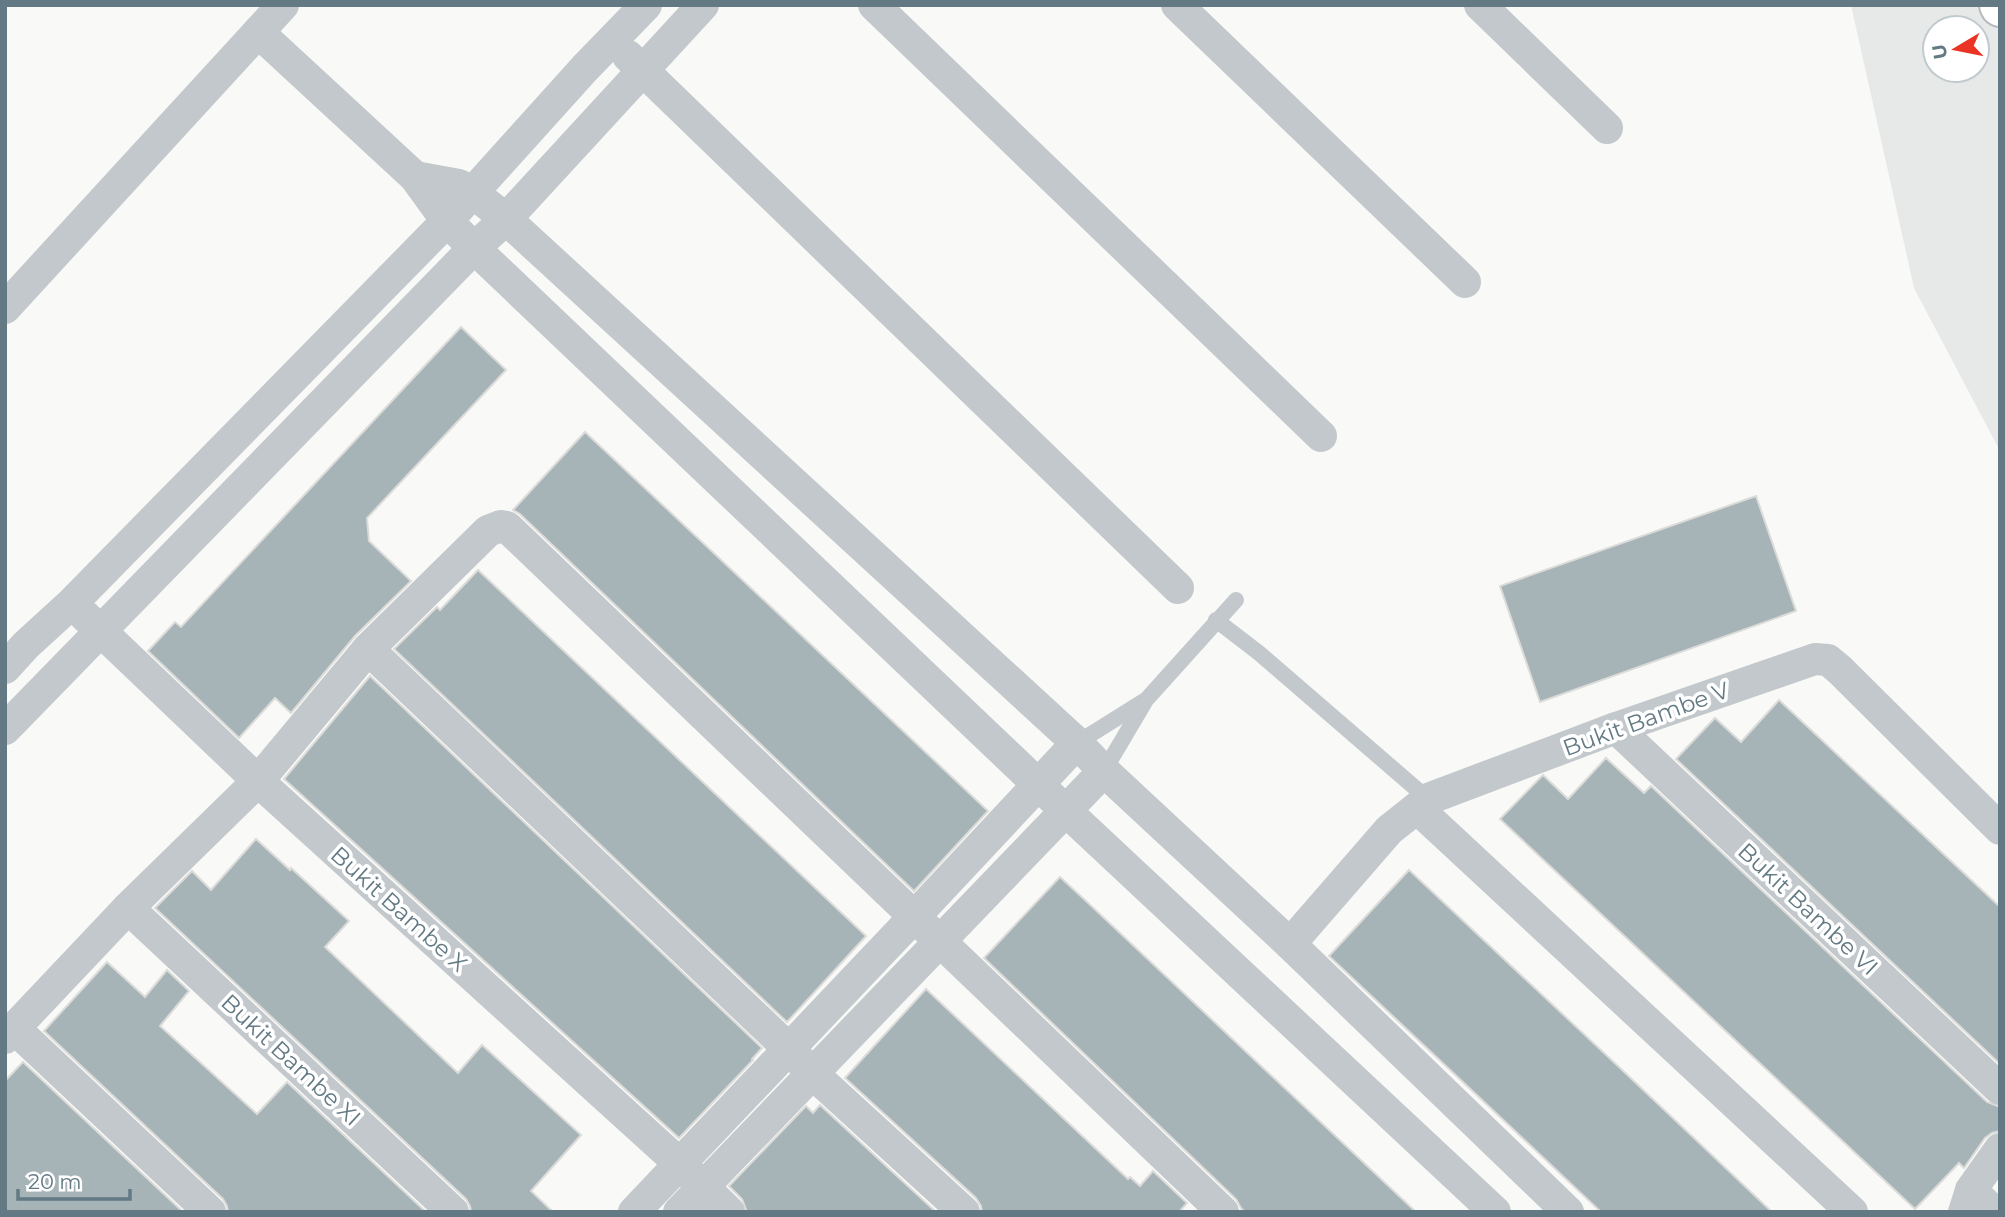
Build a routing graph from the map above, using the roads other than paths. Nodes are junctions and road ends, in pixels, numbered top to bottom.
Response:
1 (283, 5) edge
2 (646, 5) edge
3 (703, 5) edge
4 (874, 5) edge
5 (1177, 5) edge
6 (1480, 5) edge
7 (258, 32) junction
8 (612, 40) junction
9 (642, 71) junction
10 (1606, 128) dead end
11 (415, 177) junction
12 (472, 192) junction
13 (506, 219) junction
14 (447, 221) junction
15 (474, 248) junction
16 (1465, 282) dead end
17 (5, 308) edge
18 (1321, 436) dead end
19 (1178, 588) dead end
20 (1236, 600) dead end
21 (72, 603) junction
22 (1216, 620) junction
23 (101, 631) junction
24 (12, 647) edge
25 (368, 649) junction
26 (1146, 700) junction
27 (5, 729) edge
28 (1615, 729) junction
29 (1077, 743) junction
30 (1104, 771) junction
31 (258, 781) junction
32 (1038, 784) junction
33 (1422, 804) junction
34 (1066, 811) junction
35 (2000, 829) edge
36 (128, 908) junction
37 (915, 916) junction
38 (940, 942) junction
39 (1290, 944) junction
40 (10, 1033) edge
41 (789, 1049) junction
42 (812, 1073) junction
43 (2000, 1089) edge
44 (2000, 1149) edge
45 (680, 1164) junction
46 (703, 1187) junction
47 (1967, 1201) edge
48 (209, 1212) edge
49 (453, 1212) edge
50 (634, 1212) edge
51 (679, 1212) edge
52 (729, 1212) edge
53 (964, 1212) edge
54 (1223, 1212) edge
55 (1495, 1212) edge
56 (1568, 1212) edge
57 (1852, 1212) edge
58 (1994, 1212) edge

1 - 7 street
2 - 8 street
3 - 9 street
4 - 18 street
5 - 16 street
6 - 10 street
7 - 11 street
7 - 17 street
8 - 9 street
8 - 12 street
9 - 13 street
9 - 19 street
11 - 12 street
11 - 14 street
12 - 13 street
12 - 14 street
13 - 15 street
13 - 29 street
14 - 15 street
14 - 21 street
15 - 23 street
15 - 32 street
20 - 22 lane
21 - 23 street, Bukit Bambe X
21 - 24 street
22 - 26 lane
22 - 33 lane
23 - 27 street
23 - 31 street, Bukit Bambe X
25 - 31 street
25 - 37 street
25 - 41 street
26 - 29 lane
26 - 30 lane
28 - 33 street, Bukit Bambe V
28 - 35 street, Bukit Bambe V
28 - 43 street, Bukit Bambe VI
29 - 30 street
29 - 32 street
30 - 34 street
30 - 39 street
31 - 36 street
31 - 45 street, Bukit Bambe X
32 - 34 street
32 - 37 street
33 - 39 street, Bukit Bambe V
33 - 57 street
34 - 38 street
34 - 55 street
36 - 40 street
36 - 49 street, Bukit Bambe XI
37 - 38 street
37 - 41 street
38 - 42 street
38 - 54 street
39 - 56 street
40 - 48 street
41 - 42 street
41 - 45 street
42 - 46 street
42 - 53 street
44 - 47 street
45 - 46 street, Bukit Bambe X
45 - 50 street
46 - 51 street
46 - 52 street, Bukit Bambe X
47 - 58 street

